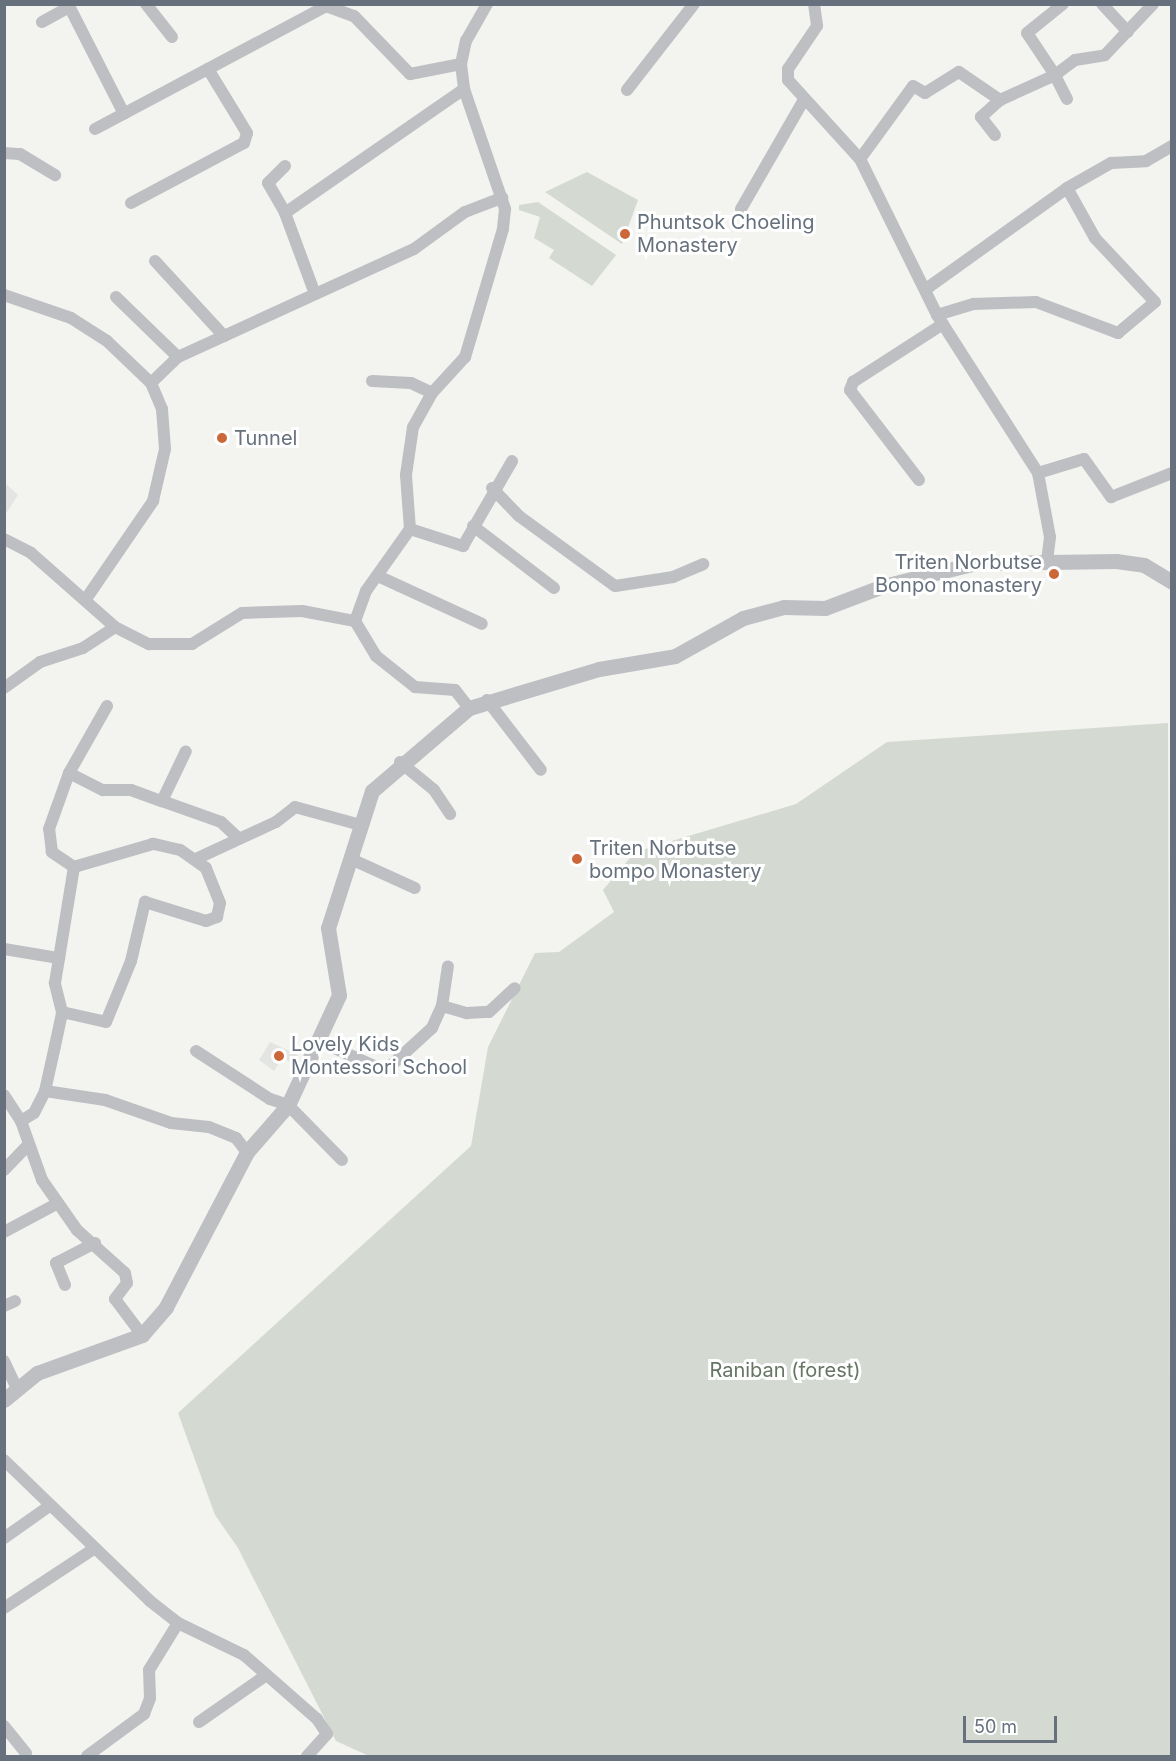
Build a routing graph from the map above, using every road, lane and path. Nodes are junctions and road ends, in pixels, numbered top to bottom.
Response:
1 (146, 4) edge
2 (487, 4) edge
3 (694, 4) edge
4 (814, 4) edge
5 (1063, 4) edge
6 (1102, 4) edge
7 (1153, 4) edge
8 (326, 5) edge
9 (68, 6) edge
10 (42, 22) dead end
11 (1128, 32) junction
12 (172, 37) dead end
13 (461, 64) junction
14 (208, 69) junction
15 (1055, 75) junction
16 (464, 89) junction
17 (627, 90) dead end
18 (1067, 99) dead end
19 (1000, 100) junction
20 (803, 101) junction
21 (124, 114) junction
22 (95, 129) dead end
23 (995, 135) dead end
24 (1172, 146) edge
25 (4, 153) edge
26 (860, 159) junction
27 (285, 166) dead end
28 (55, 175) dead end
29 (1067, 188) junction
30 (502, 198) junction
31 (130, 203) dead end
32 (741, 208) dead end
33 (285, 213) junction
34 (155, 261) dead end
35 (926, 289) junction
36 (315, 294) junction
37 (4, 295) edge
38 (116, 297) dead end
39 (940, 320) junction
40 (224, 336) junction
41 (178, 357) junction
42 (372, 381) dead end
43 (151, 383) junction
44 (432, 393) junction
45 (512, 461) dead end
46 (1038, 473) junction
47 (1172, 473) edge
48 (919, 480) dead end
49 (492, 488) junction
50 (473, 526) junction
51 (410, 529) junction
52 (4, 539) edge
53 (1047, 560) junction
54 (703, 564) dead end
55 (380, 577) junction
56 (1172, 582) edge
57 (554, 588) dead end
58 (86, 599) junction
59 (355, 621) junction
60 (482, 624) dead end
61 (115, 627) junction
62 (4, 688) edge
63 (488, 700) junction
64 (107, 706) dead end
65 (469, 708) junction
66 (186, 751) dead end
67 (400, 762) junction
68 (541, 770) dead end
69 (69, 773) junction
70 (162, 801) junction
71 (450, 814) dead end
72 (361, 825) junction
73 (237, 837) junction
74 (198, 858) junction
75 (351, 859) junction
76 (74, 867) junction
77 (416, 888) dead end
78 (4, 949) edge
79 (59, 958) junction
80 (448, 966) dead end
81 (515, 988) dead end
82 (442, 1006) junction
83 (62, 1012) junction
84 (320, 1041) junction
85 (196, 1051) dead end
86 (45, 1091) junction
87 (4, 1095) edge
88 (288, 1105) junction
89 (21, 1121) junction
90 (27, 1146) junction
91 (247, 1152) junction
92 (342, 1160) dead end
93 (4, 1170) edge
94 (58, 1203) junction
95 (4, 1232) edge
96 (94, 1243) junction
97 (65, 1285) dead end
98 (142, 1335) junction
99 (4, 1361) edge
100 (16, 1387) junction
101 (4, 1400) edge
102 (4, 1460) edge
103 (48, 1507) junction
104 (4, 1538) edge
105 (92, 1550) junction
106 (6, 1605) edge
107 (178, 1623) junction
108 (265, 1676) junction
109 (199, 1722) dead end
110 (4, 1726) edge
111 (26, 1753) dead end
112 (87, 1756) edge
113 (307, 1756) edge

1 - 12 street
2 - 13 street
3 - 17 street
4 - 20 street
5 - 15 street
6 - 11 street
7 - 11 street
8 - 13 street
8 - 14 street
9 - 10 street
9 - 21 street
11 - 15 street
13 - 16 street
14 - 21 street
14 - 31 street
15 - 18 street
15 - 19 street
16 - 30 street
16 - 33 street
19 - 23 street
19 - 26 street
20 - 26 street
20 - 32 street
21 - 22 street
24 - 29 street
25 - 28 street
26 - 35 street
27 - 33 street
29 - 35 street
29 - 39 street
30 - 36 street
30 - 44 street
33 - 36 street
34 - 40 street
35 - 39 street
36 - 40 street
37 - 43 street
38 - 41 street
39 - 46 street
39 - 48 street
40 - 41 street
41 - 43 street
42 - 44 street
43 - 58 street
44 - 51 street
45 - 49 street
46 - 47 street
46 - 53 street
49 - 50 street
49 - 54 street
50 - 51 street
50 - 57 street
51 - 55 street
52 - 58 street
53 - 56 street
53 - 63 street
55 - 59 street
55 - 60 street
58 - 61 street
59 - 61 street
59 - 65 street
61 - 62 street
63 - 65 street
63 - 68 street
64 - 69 street
65 - 67 street
66 - 70 street
67 - 71 street
67 - 72 street
69 - 70 street
69 - 76 street
70 - 73 street
72 - 73 street
72 - 75 street
73 - 74 street
74 - 76 street
74 - 83 street
75 - 77 street
75 - 84 street
76 - 79 street
78 - 79 street
79 - 83 street
80 - 82 street
81 - 82 street
82 - 84 street
83 - 86 street
84 - 88 street
85 - 88 street
86 - 89 street
86 - 91 street
87 - 89 street
88 - 91 street
88 - 92 street
89 - 90 street
90 - 93 street
90 - 94 street
91 - 98 street
94 - 95 street
94 - 96 street
96 - 97 street
96 - 98 street
98 - 100 street
99 - 100 street
100 - 101 street
102 - 103 street
103 - 104 street
103 - 105 street
105 - 106 street
105 - 107 street
107 - 108 street
107 - 112 street
108 - 109 street
108 - 113 street
110 - 111 street

